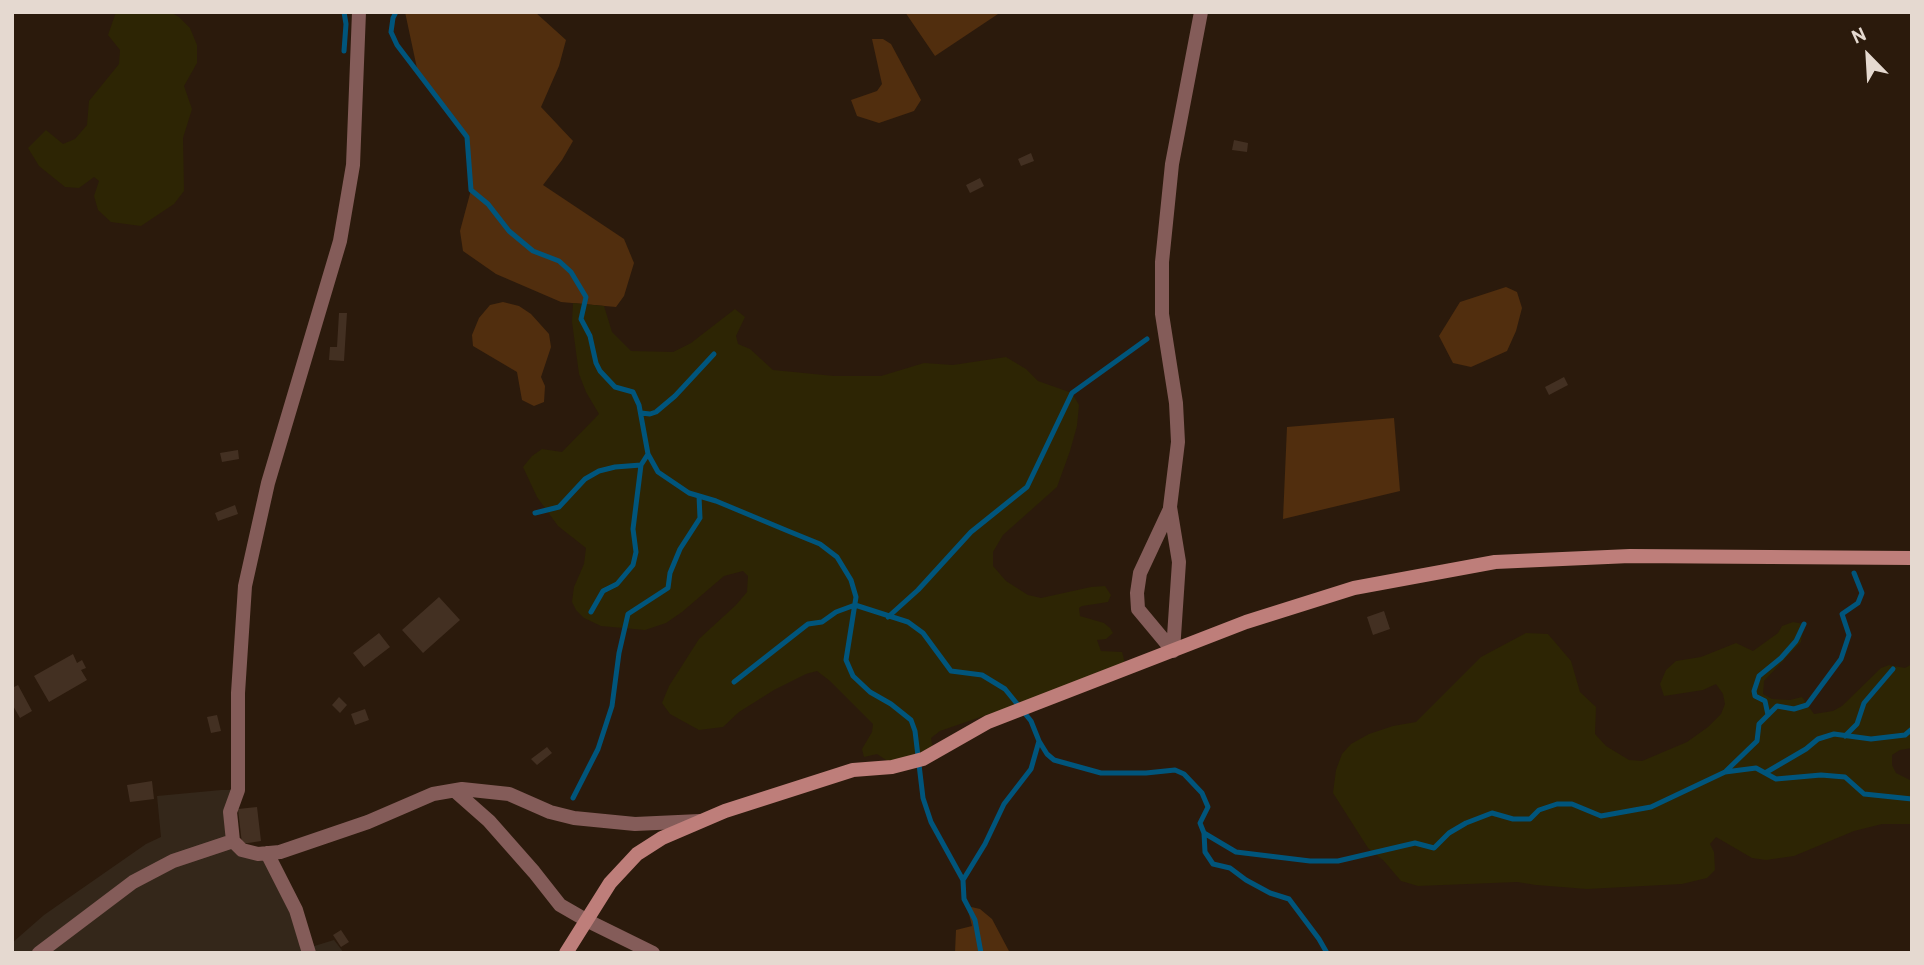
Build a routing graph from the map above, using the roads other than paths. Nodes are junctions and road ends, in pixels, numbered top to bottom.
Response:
1 (359, 12) edge
2 (1201, 12) edge
3 (1170, 507) junction
4 (1912, 558) edge
5 (1173, 651) junction
6 (455, 790) junction
7 (703, 820) junction
8 (233, 841) junction
9 (267, 853) junction
10 (586, 920) junction
11 (40, 953) edge
12 (309, 953) edge
13 (566, 953) edge
14 (653, 953) edge

1 - 8 street
2 - 3 street
3 - 5 street
3 - 5 street
4 - 5 street
5 - 7 street
6 - 7 street
6 - 9 street
6 - 10 street
7 - 10 street
8 - 9 street
8 - 11 street
9 - 12 street
10 - 13 street
10 - 14 street

